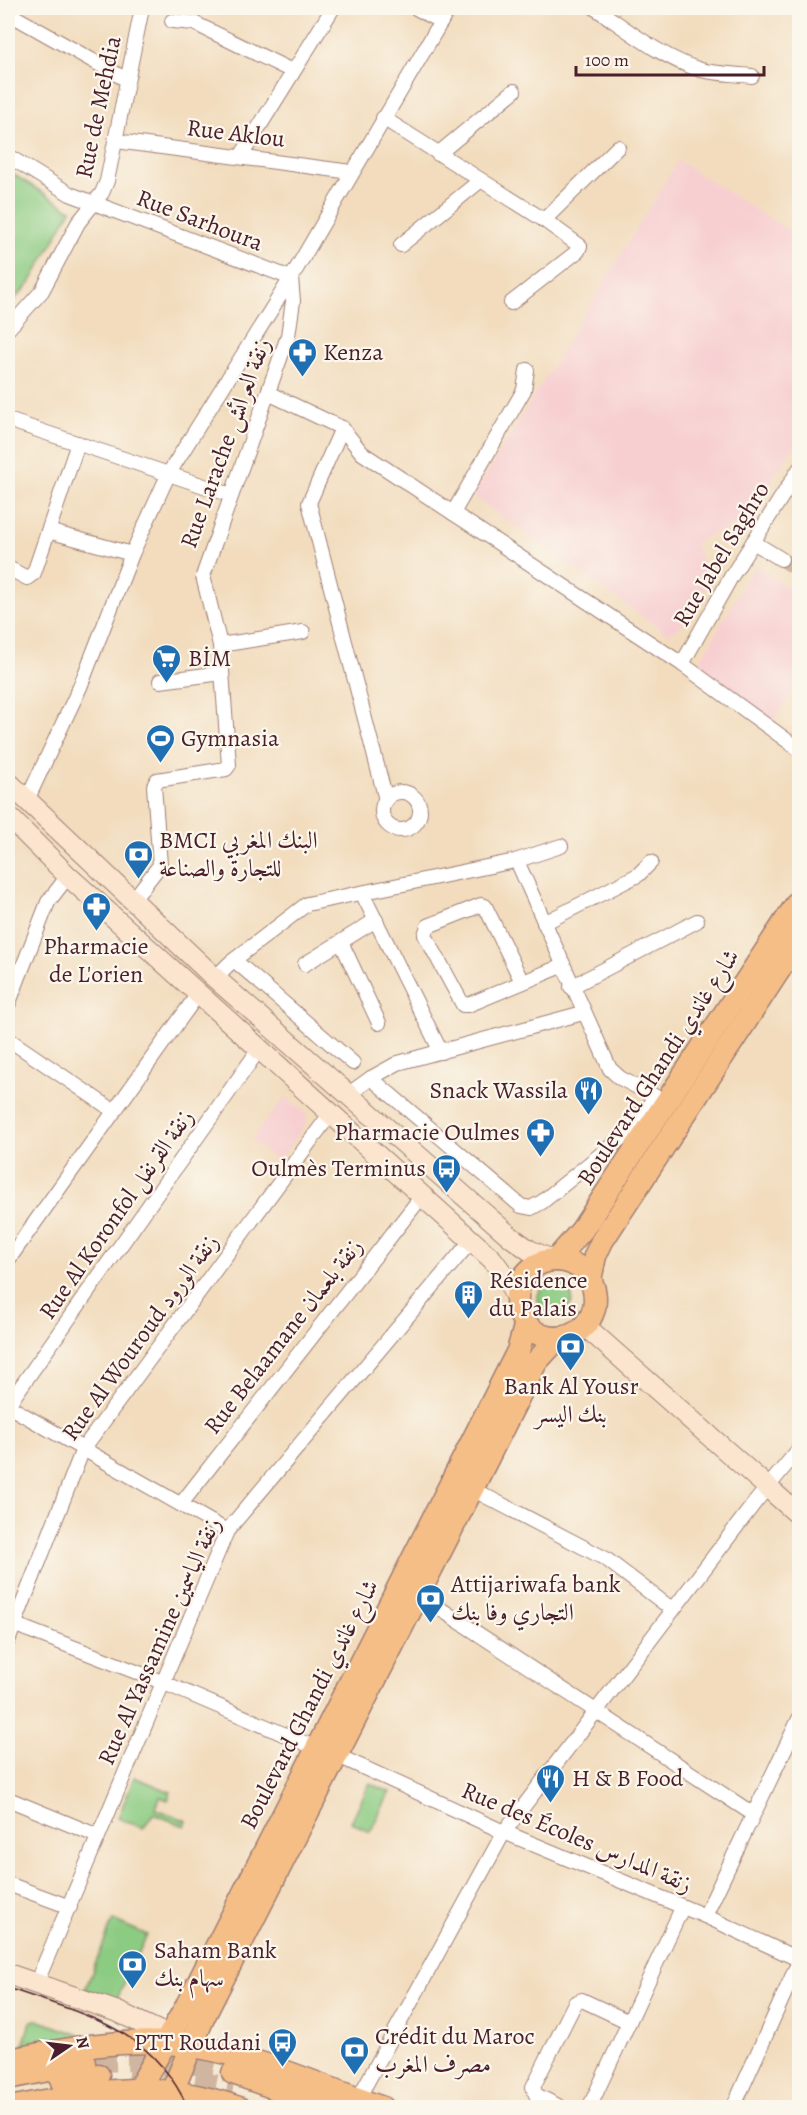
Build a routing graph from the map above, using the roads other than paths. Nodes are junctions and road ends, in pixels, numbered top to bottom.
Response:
1 (142, 8) edge
2 (333, 8) edge
3 (416, 8) edge
4 (449, 8) edge
5 (600, 9) edge
6 (8, 13) edge
7 (172, 21) dead end
8 (441, 22) junction
9 (291, 71) junction
10 (752, 76) dead end
11 (127, 80) junction
12 (514, 91) dead end
13 (383, 118) junction
14 (116, 141) junction
15 (618, 147) dead end
16 (438, 154) junction
17 (8, 156) edge
18 (241, 156) junction
19 (351, 172) junction
20 (481, 180) junction
21 (92, 203) junction
22 (544, 220) junction
23 (401, 245) dead end
24 (291, 278) junction
25 (511, 303) dead end
26 (8, 329) edge
27 (527, 370) dead end
28 (268, 393) junction
29 (8, 420) edge
30 (342, 429) junction
31 (78, 442) junction
32 (800, 468) edge
33 (169, 473) junction
34 (231, 495) junction
35 (453, 513) junction
36 (48, 531) junction
37 (753, 542) junction
38 (132, 554) junction
39 (781, 559) tunnel mouth
40 (8, 568) edge
41 (303, 632) dead end
42 (220, 645) junction
43 (682, 664) junction
44 (222, 672) junction
45 (160, 681) dead end
46 (800, 750) edge
47 (8, 782) edge
48 (27, 800) junction
49 (386, 800) dead end
50 (8, 816) edge
51 (561, 846) dead end
52 (517, 861) junction
53 (651, 862) dead end
54 (68, 876) junction
55 (362, 893) junction
56 (800, 899) edge
57 (133, 900) junction
58 (376, 920) junction
59 (697, 921) dead end
60 (544, 923) junction
61 (800, 938) edge
62 (341, 942) junction
63 (234, 960) junction
64 (305, 964) dead end
65 (562, 966) junction
66 (215, 978) junction
67 (522, 982) junction
68 (571, 987) junction
69 (198, 994) junction
70 (8, 1005) edge
71 (583, 1013) junction
72 (379, 1023) dead end
73 (8, 1039) edge
74 (260, 1048) junction
75 (441, 1052) junction
76 (353, 1063) dead end
77 (370, 1078) junction
78 (349, 1094) junction
79 (662, 1100) junction
80 (114, 1111) junction
81 (331, 1113) junction
82 (422, 1196) junction
83 (471, 1241) junction
84 (8, 1260) edge
85 (554, 1260) junction
86 (591, 1280) junction
87 (518, 1301) junction
88 (526, 1323) junction
89 (585, 1326) junction
90 (558, 1338) junction
91 (8, 1406) edge
92 (800, 1448) edge
93 (83, 1449) junction
94 (472, 1489) junction
95 (761, 1494) junction
96 (181, 1504) junction
97 (800, 1516) edge
98 (227, 1531) junction
99 (418, 1595) junction
100 (673, 1610) junction
101 (11, 1623) edge
102 (8, 1641) edge
103 (162, 1683) junction
104 (596, 1712) junction
105 (800, 1717) edge
106 (326, 1752) junction
107 (8, 1800) edge
108 (753, 1814) junction
109 (504, 1832) junction
110 (98, 1836) junction
111 (8, 1884) edge
112 (70, 1907) junction
113 (682, 1908) junction
114 (705, 1916) junction
115 (799, 1960) edge
116 (8, 1974) edge
117 (36, 1983) junction
118 (629, 2022) junction
119 (167, 2039) junction
120 (191, 2046) junction
121 (8, 2060) edge
122 (8, 2078) edge
123 (235, 2090) edge
124 (8, 2093) edge
125 (136, 2098) edge
126 (358, 2099) junction
127 (168, 2100) edge
128 (10, 2108) edge
129 (286, 2108) edge
130 (332, 2108) edge
131 (383, 2108) edge
132 (562, 2108) edge
133 (589, 2108) edge
134 (733, 2108) edge

1 - 11 street, Rue de Mehdia
2 - 9 street
3 - 8 street
4 - 8 street
5 - 10 street
6 - 11 street
7 - 9 street
8 - 13 street
9 - 18 street
11 - 14 street, Rue de Mehdia
12 - 16 street
13 - 16 street
13 - 19 street
14 - 18 street, Rue Aklou
14 - 21 street, Rue de Mehdia
15 - 22 street
16 - 20 street
17 - 21 street, Rue Sarhoura
18 - 19 street, Rue Aklou
19 - 24 street
20 - 22 street
20 - 23 street
21 - 24 street, Rue Sarhoura
21 - 26 street, Rue de Mehdia
22 - 25 street
24 - 28 street, Rue Larache زنقة العرائش
24 - 33 street
27 - 35 street
28 - 30 street
28 - 34 street, Rue Larache زنقة العرائش
29 - 31 street
30 - 35 street
30 - 49 street
31 - 33 street
31 - 36 street
32 - 37 street, Rue Jabel Saghro
33 - 34 street
33 - 38 street
34 - 42 street, Rue Larache زنقة العرائش
35 - 43 street
36 - 38 street
36 - 40 street
37 - 39 street
37 - 43 street, Rue Jabel Saghro
38 - 48 street
41 - 42 street
42 - 44 street, Rue Larache زنقة العرائش
43 - 46 street
44 - 45 street
44 - 57 street, Rue Larache زنقة العرائش
47 - 48 main road
48 - 57 main road
50 - 54 main road
51 - 52 street
52 - 55 street
52 - 60 street
53 - 60 street
54 - 69 main road
54 - 70 street
55 - 58 street
55 - 63 street
56 - 79 main road, Boulevard Ghandi شارع غاندي
57 - 66 main road
58 - 62 street
58 - 75 street
59 - 68 street
60 - 65 street
61 - 86 main road, Boulevard Ghandi شارع غاندي
62 - 64 street
62 - 72 street
63 - 66 street
63 - 76 street
65 - 67 street
65 - 68 street
66 - 78 main road
67 - 67 street
68 - 71 street
69 - 74 main road
69 - 80 street
71 - 75 street
71 - 79 street
73 - 80 street
74 - 81 main road
74 - 91 street, Rue Al Koronfol زنقة القرنفل
75 - 77 street
77 - 78 street
77 - 79 street
78 - 85 main road
79 - 85 main road, Boulevard Ghandi شارع غاندي
80 - 84 street
81 - 82 main road
81 - 93 street, Rue Al Wouroud زنقة الورود
82 - 83 main road
82 - 96 street, Rue Belaamane زنقة بلعمان
83 - 87 main road
83 - 98 street, Rue Al Yassamine زنقة الياسمين
85 - 86 main road
85 - 87 main road
86 - 89 main road
87 - 88 main road
88 - 90 main road
88 - 106 main road, Boulevard Ghandi شارع غاندي
89 - 90 main road
89 - 95 main road
90 - 94 main road, Boulevard Ghandi شارع غاندي
91 - 93 street
92 - 95 street
93 - 96 street
93 - 101 street, Rue Al Wouroud زنقة الورود
94 - 99 main road, Boulevard Ghandi شارع غاندي
94 - 100 street
95 - 97 main road
95 - 100 street
96 - 98 street
98 - 103 street, Rue Al Yassamine زنقة الياسمين
99 - 104 street
99 - 106 main road, Boulevard Ghandi شارع غاندي
100 - 104 street
101 - 102 street, Rue Al Wouroud زنقة الورود
101 - 103 street, Rue des Écoles زنقة المدارس
103 - 106 street, Rue des Écoles زنقة المدارس
103 - 110 street, Rue Al Yassamine زنقة الياسمين
104 - 108 street
104 - 109 street
105 - 108 street
106 - 109 street, Rue des Écoles زنقة المدارس
106 - 119 main road, Boulevard Ghandi شارع غاندي
106 - 120 main road, Boulevard Ghandi شارع غاندي
107 - 110 street
108 - 114 street
109 - 113 street, Rue des Écoles زنقة المدارس
109 - 126 street
110 - 112 street, Rue Al Yassamine زنقة الياسمين
111 - 112 street
112 - 117 street, Rue Al Yassamine زنقة الياسمين
113 - 114 street, Rue des Écoles زنقة المدارس
113 - 118 street
114 - 115 street, Rue des Écoles زنقة المدارس
115 - 134 street
116 - 117 main road
117 - 119 main road
118 - 132 street
118 - 133 street
119 - 120 main road
119 - 121 main road
119 - 125 main road, Boulevard Ghandi شارع غاندي
120 - 126 main road
120 - 127 main road, Boulevard Ghandi شارع غاندي
122 - 124 main road
123 - 127 main road
123 - 129 main road
123 - 130 main road
125 - 127 main road
125 - 128 main road
126 - 131 main road

